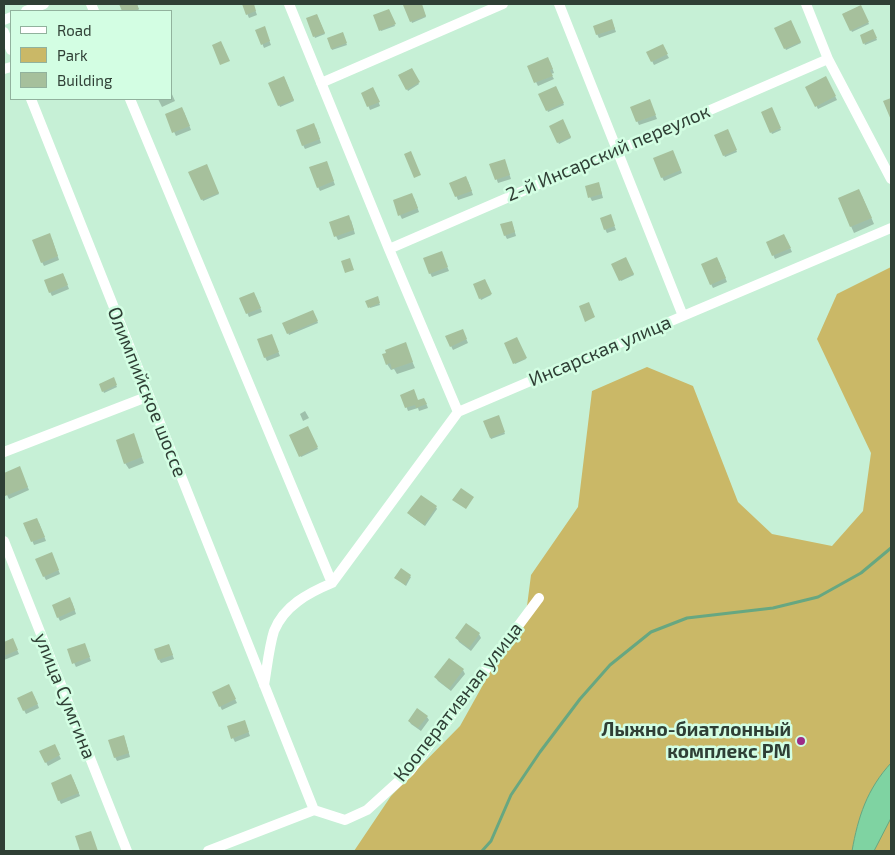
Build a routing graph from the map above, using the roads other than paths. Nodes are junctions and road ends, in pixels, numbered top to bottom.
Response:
1 (44, 4) edge
2 (289, 4) edge
3 (503, 4) edge
4 (558, 4) edge
5 (806, 4) edge
6 (29, 10) edge
7 (4, 32) edge
8 (10, 47) edge
9 (828, 59) junction
10 (321, 83) junction
11 (31, 100) edge
12 (130, 100) edge
13 (616, 149) junction
14 (891, 179) edge
15 (891, 228) edge
16 (389, 249) junction
17 (683, 316) junction
18 (149, 396) junction
19 (458, 412) junction
20 (4, 452) edge
21 (4, 540) edge
22 (332, 583) junction
23 (539, 598) dead end
24 (264, 686) junction
25 (314, 810) junction
26 (127, 851) edge
27 (208, 851) edge

1 - 6 street
2 - 10 street
3 - 10 street
4 - 13 street, Инсарская улица
5 - 9 street
7 - 8 street
9 - 13 street, 2-й Инсарский переулок
9 - 14 street
10 - 16 street
11 - 18 street, Олимпийское шоссе
12 - 22 street
13 - 16 street, 2-й Инсарский переулок
13 - 17 street, Инсарская улица
15 - 17 street
16 - 19 street
17 - 19 street, Инсарская улица
18 - 20 street
18 - 24 street, Олимпийское шоссе
19 - 22 street
21 - 26 street, улица Сумгина
22 - 24 street
23 - 25 street, Кооперативная улица
24 - 25 street, Олимпийское шоссе
25 - 27 street

